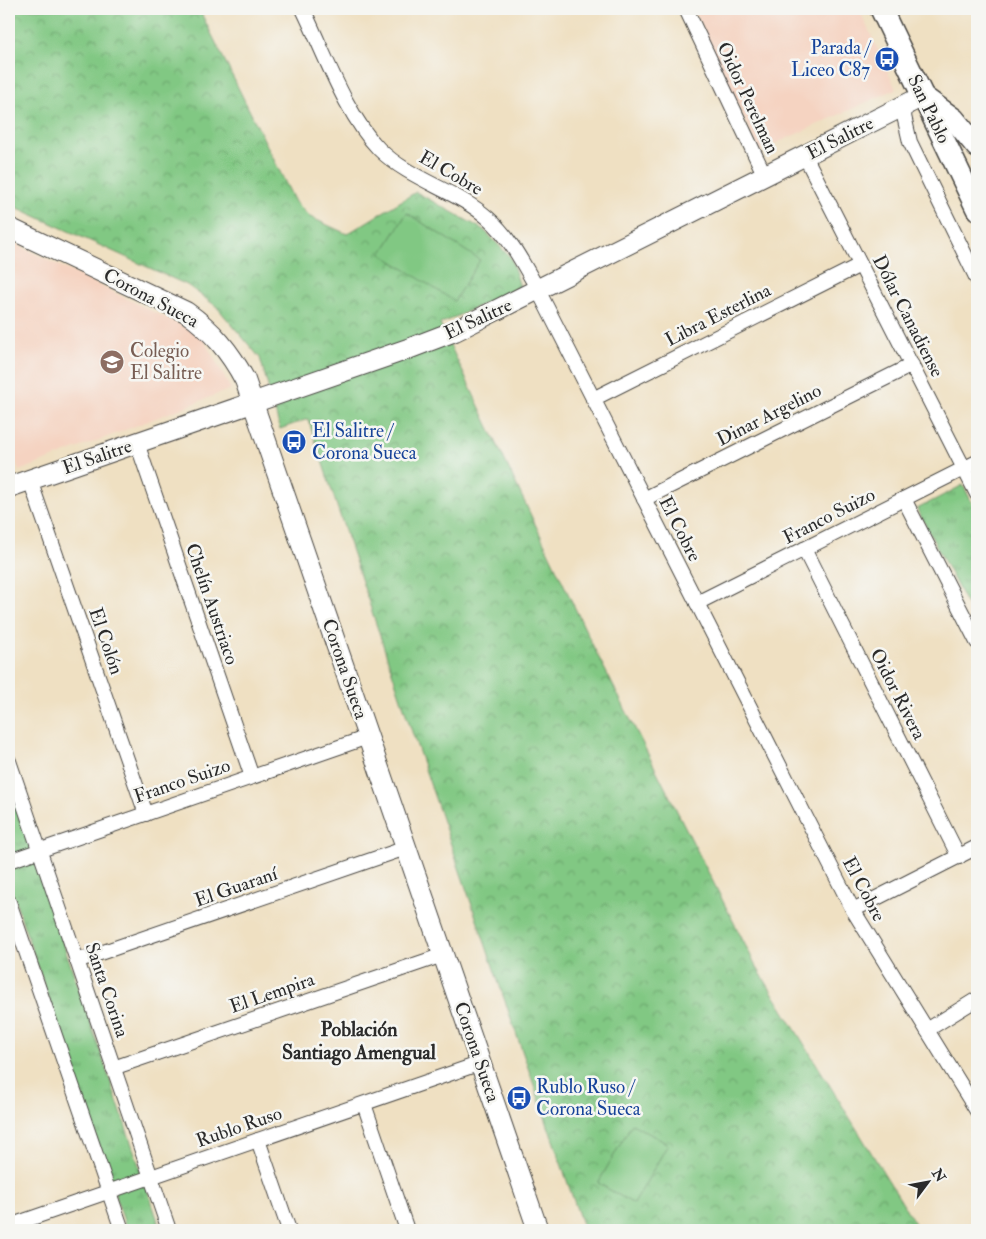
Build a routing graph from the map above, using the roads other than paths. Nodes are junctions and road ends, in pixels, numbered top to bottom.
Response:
1 (303, 9) edge
2 (686, 9) edge
3 (881, 9) edge
4 (914, 100) junction
5 (977, 147) edge
6 (805, 156) junction
7 (765, 176) junction
8 (977, 209) edge
9 (9, 228) edge
10 (860, 265) junction
11 (977, 279) edge
12 (538, 290) junction
13 (912, 365) junction
14 (593, 399) junction
15 (253, 402) junction
16 (137, 442) junction
17 (977, 462) edge
18 (964, 468) junction
19 (30, 480) junction
20 (9, 487) edge
21 (977, 494) edge
22 (644, 499) junction
23 (904, 499) junction
24 (804, 549) junction
25 (697, 603) junction
26 (977, 642) edge
27 (368, 737) junction
28 (9, 761) edge
29 (252, 777) junction
30 (146, 814) junction
31 (977, 847) edge
32 (406, 848) junction
33 (39, 850) junction
34 (959, 856) junction
35 (9, 861) edge
36 (9, 902) edge
37 (853, 910) junction
38 (443, 955) junction
39 (77, 961) junction
40 (977, 999) edge
41 (927, 1030) junction
42 (481, 1064) junction
43 (114, 1068) junction
44 (364, 1104) junction
45 (977, 1111) edge
46 (258, 1140) junction
47 (151, 1177) junction
48 (108, 1192) junction
49 (9, 1226) edge
50 (122, 1230) edge
51 (169, 1230) edge
52 (289, 1230) edge
53 (407, 1230) edge
54 (538, 1230) edge

1 - 12 street, El Cobre
2 - 7 street, Oidor Perelman
3 - 4 main road, San Pablo
4 - 5 main road
4 - 6 street, El Salitre
4 - 8 main road, San Pablo
4 - 11 street, San Pablo
6 - 7 street, El Salitre
6 - 10 street, Dólar Canadiense
7 - 12 street, El Salitre
9 - 15 street, Corona Sueca
10 - 13 street, Dólar Canadiense
10 - 14 street, Libra Esterlina
12 - 14 street, El Cobre
12 - 15 street, El Salitre
13 - 18 street, Dólar Canadiense
13 - 22 street, Dinar Argelino
14 - 22 street, El Cobre
15 - 16 street, El Salitre
15 - 27 street, Corona Sueca
16 - 19 street, El Salitre
16 - 29 street, Chelín Austriaco
17 - 18 street, Franco Suizo
18 - 21 street, Dólar Canadiense
18 - 23 street, Franco Suizo
19 - 20 street, El Salitre
19 - 30 street, El Colón
22 - 25 street, El Cobre
23 - 24 street, Franco Suizo
23 - 26 street
24 - 25 street, Franco Suizo
24 - 34 street, Oidor Rivera
25 - 37 street, El Cobre
27 - 29 street, Franco Suizo
27 - 32 street, Corona Sueca
28 - 33 street, Santa Corina
29 - 30 street, Franco Suizo
30 - 33 street, Franco Suizo
31 - 34 street
32 - 38 street, Corona Sueca
32 - 39 street, El Guaraní
33 - 35 street, Franco Suizo
33 - 39 street, Santa Corina
34 - 37 street
36 - 48 street
37 - 41 street, El Cobre
38 - 42 street, Corona Sueca
38 - 43 street, El Lempira
39 - 43 street, Santa Corina
40 - 41 street
41 - 45 street, El Cobre
42 - 44 street, Rublo Ruso
42 - 54 street, Corona Sueca
43 - 47 street, Santa Corina
44 - 46 street, Rublo Ruso
44 - 53 street
46 - 47 street, Rublo Ruso
46 - 52 street
47 - 48 street, Rublo Ruso
47 - 51 street, Santa Corina
48 - 49 street, Rublo Ruso
48 - 50 street

